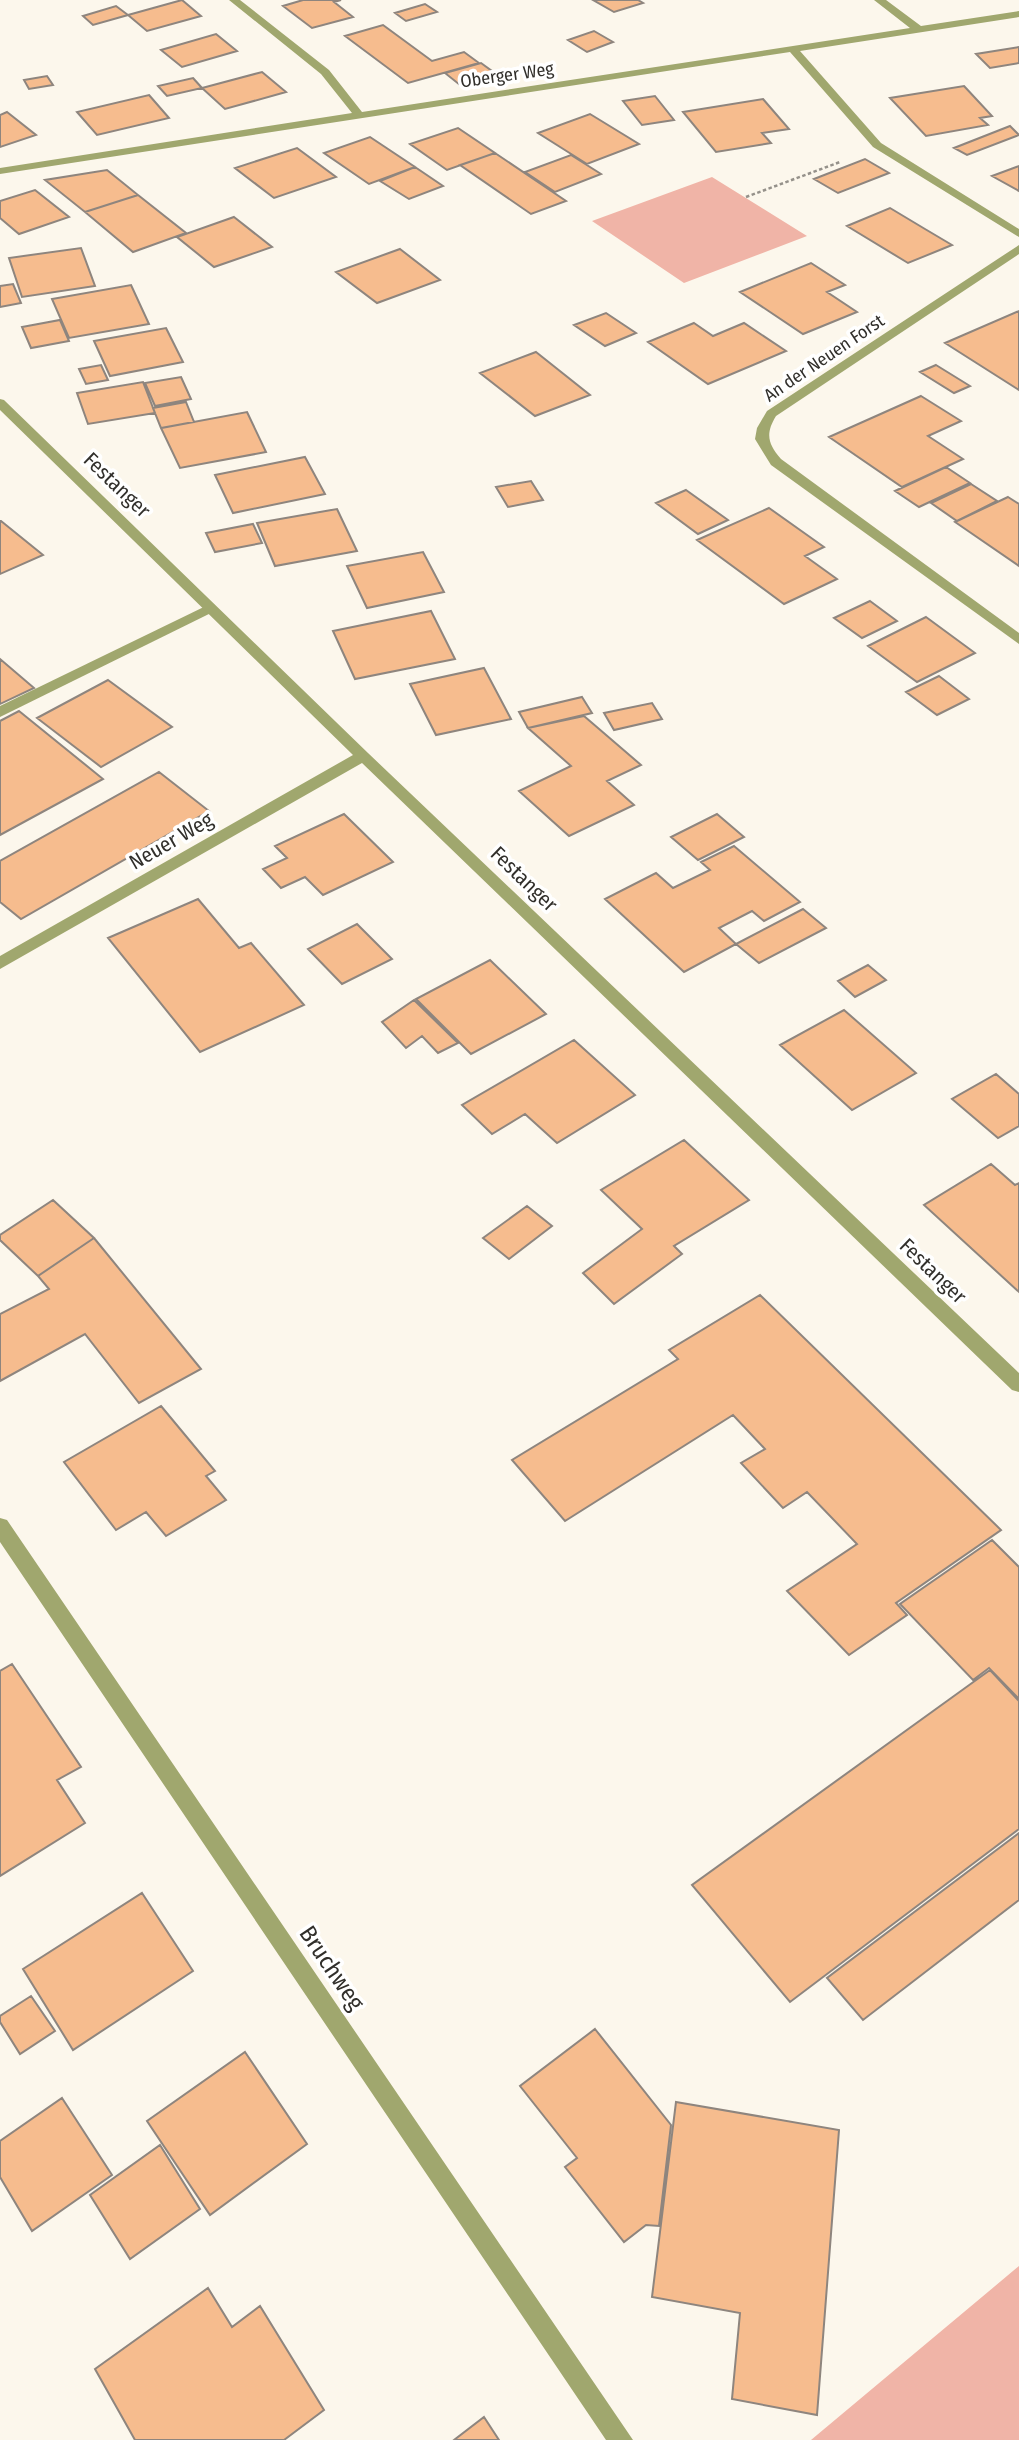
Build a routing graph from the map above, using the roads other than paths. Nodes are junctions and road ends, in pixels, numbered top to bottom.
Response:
1 (234, 0) edge
2 (879, 0) edge
3 (1019, 14) edge
4 (919, 29) junction
5 (794, 50) junction
6 (359, 115) junction
7 (0, 171) edge
8 (1019, 234) edge
9 (1019, 249) edge
10 (0, 403) edge
11 (210, 608) junction
12 (1019, 640) edge
13 (0, 712) edge
14 (363, 756) junction
15 (0, 963) edge
16 (1019, 1385) edge
17 (0, 1526) edge
18 (621, 2440) edge

1 - 6 street
2 - 4 street
3 - 4 street, Oberger Weg
4 - 5 street, Oberger Weg
5 - 6 street, Oberger Weg
5 - 8 street
6 - 7 street, Oberger Weg
9 - 12 street, An der Neuen Forst
10 - 11 street, Festanger
11 - 13 street
11 - 14 street, Festanger
14 - 15 street, Neuer Weg
14 - 16 street, Festanger
17 - 18 street, Bruchweg

